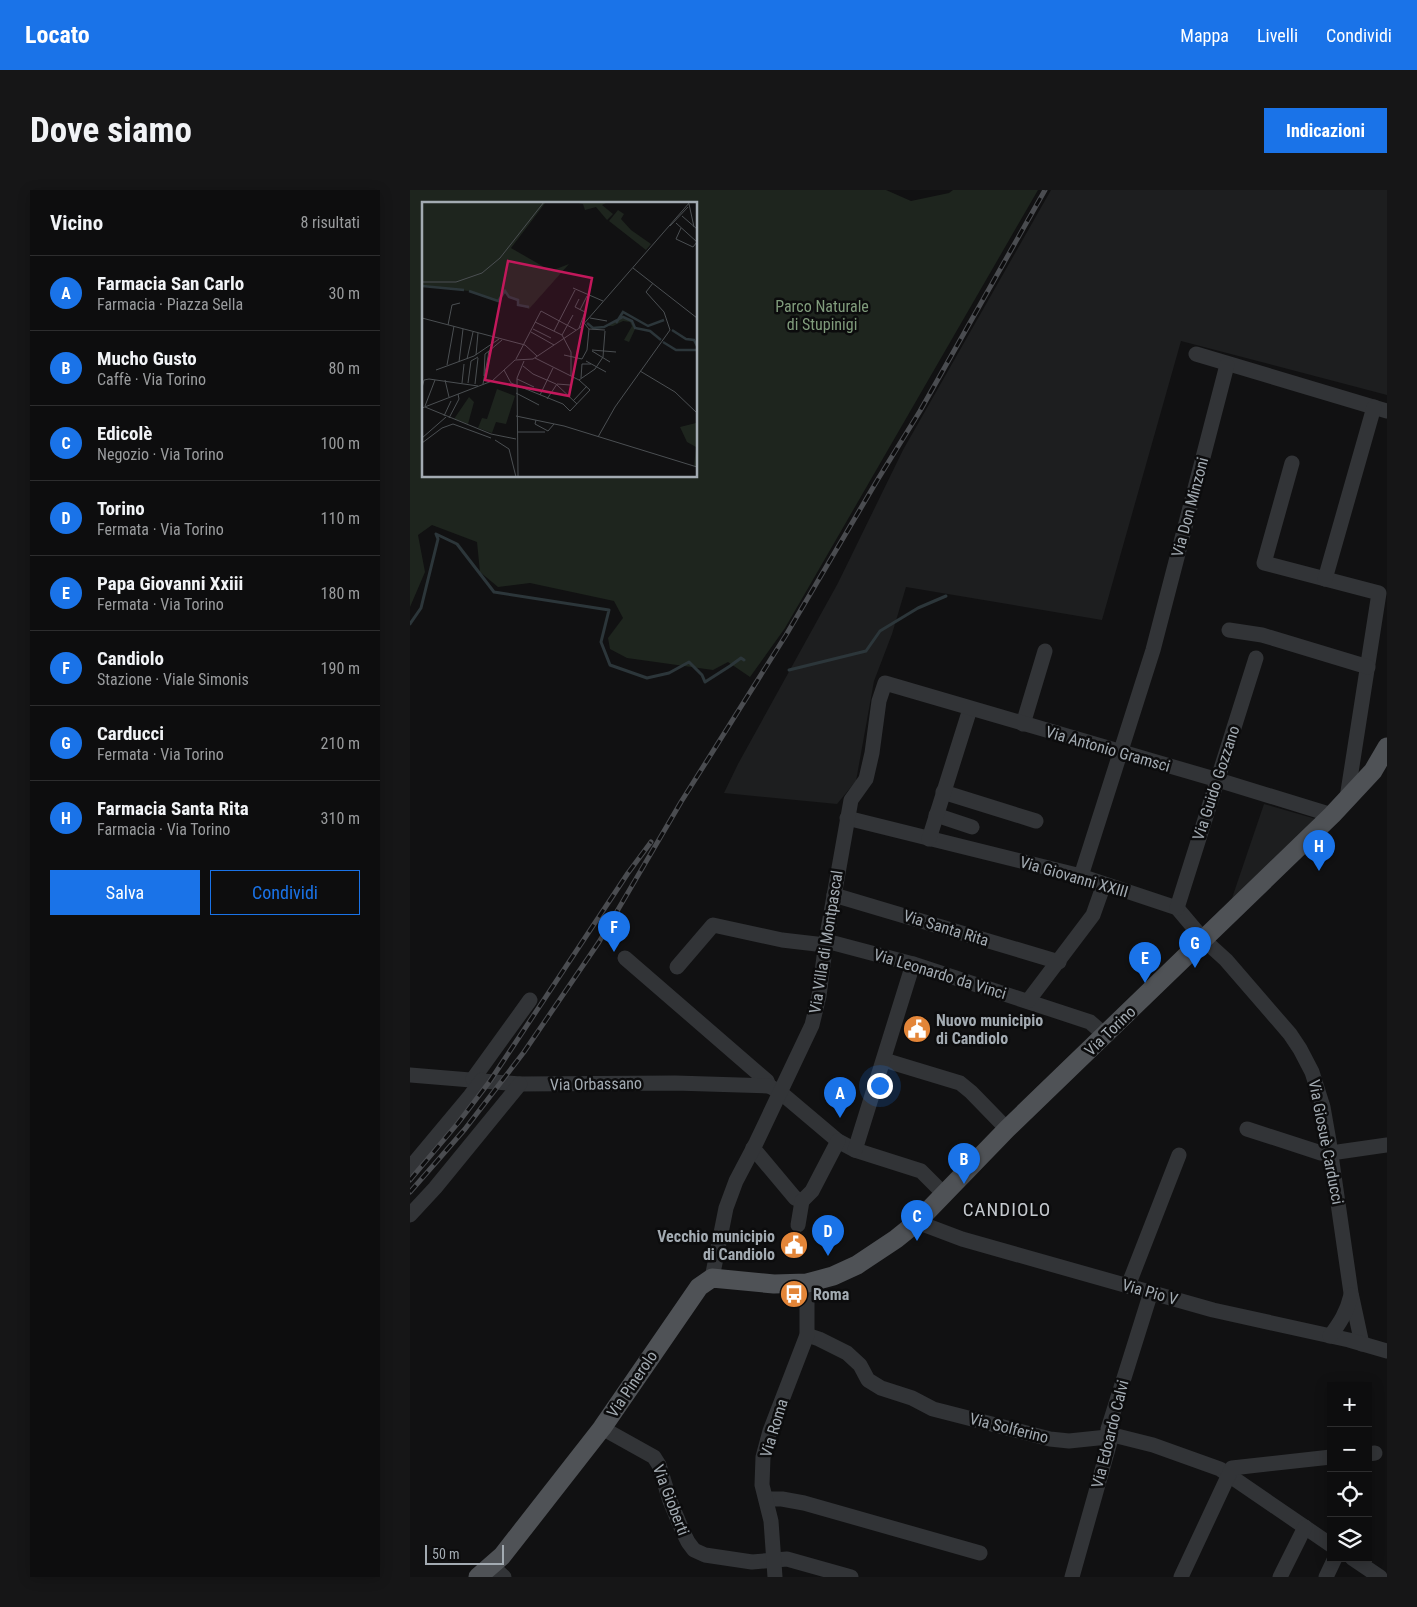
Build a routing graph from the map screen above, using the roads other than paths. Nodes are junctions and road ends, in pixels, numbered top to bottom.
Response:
1 (1196, 354) dead end
2 (1227, 365) junction
3 (1380, 409) edge
4 (1292, 463) dead end
5 (1325, 579) junction
6 (1229, 630) dead end
7 (1045, 651) dead end
8 (1256, 658) dead end
9 (1368, 667) junction
10 (885, 684) joint
11 (970, 708) junction
12 (1023, 724) junction
13 (1387, 747) edge
14 (1121, 753) junction
15 (1218, 780) junction
16 (944, 792) junction
17 (1348, 798) junction
18 (936, 815) junction
19 (1332, 815) junction
20 (847, 818) junction
21 (1036, 821) dead end
22 (972, 827) dead end
23 (929, 839) junction
24 (1081, 876) junction
25 (1104, 884) junction
26 (834, 895) junction
27 (1177, 908) junction
28 (1204, 940) junction
29 (825, 943) junction
30 (625, 958) dead end
31 (1059, 962) junction
32 (913, 964) junction
33 (677, 967) dead end
34 (530, 1000) dead end
35 (1028, 1001) junction
36 (1106, 1036) junction
37 (890, 1062) junction
38 (410, 1075) edge
39 (477, 1080) junction
40 (520, 1084) junction
41 (775, 1089) junction
42 (1007, 1129) junction
43 (1247, 1129) dead end
44 (838, 1141) junction
45 (1387, 1145) edge
46 (754, 1148) junction
47 (855, 1150) junction
48 (1331, 1153) junction
49 (415, 1156) edge
50 (1179, 1156) dead end
51 (410, 1168) edge
52 (944, 1194) junction
53 (802, 1201) junction
54 (410, 1215) edge
55 (917, 1222) junction
56 (798, 1226) dead end
57 (712, 1278) junction
58 (807, 1283) junction
59 (1128, 1286) junction
60 (1151, 1292) junction
61 (1351, 1294) junction
62 (807, 1336) junction
63 (1330, 1336) junction
64 (1362, 1344) junction
65 (1387, 1351) edge
66 (602, 1428) junction
67 (1109, 1436) junction
68 (1327, 1457) edge
69 (1229, 1474) junction
70 (766, 1500) junction
71 (1305, 1527) junction
72 (1327, 1541) edge
73 (980, 1553) dead end
74 (773, 1560) junction
75 (1333, 1562) edge
76 (1358, 1562) edge
77 (491, 1573) edge
78 (775, 1577) edge
79 (851, 1577) edge
80 (1072, 1577) edge
81 (1181, 1577) edge
82 (1280, 1577) edge
83 (1326, 1577) edge
84 (1380, 1577) edge

1 - 2 street
2 - 3 street
2 - 14 street, Via Don Minzoni
3 - 5 street
4 - 5 street
5 - 9 street
6 - 9 street
7 - 12 street
8 - 15 street, Via Guido Gozzano
9 - 17 street
10 - 11 street, Via Antonio Gramsci
10 - 20 street, Via Villa di Montpascal
11 - 12 street, Via Antonio Gramsci
11 - 16 street
12 - 14 street, Via Antonio Gramsci
13 - 17 main road, Via Torino
14 - 15 street, Via Antonio Gramsci
14 - 24 street, Via Don Minzoni
15 - 19 street, Via Antonio Gramsci
15 - 27 street, Via Guido Gozzano
16 - 18 street
16 - 21 street
17 - 19 main road, Via Torino
18 - 22 street
18 - 23 street
19 - 28 main road, Via Torino
20 - 23 street, Via Giovanni XXIII
20 - 26 street, Via Villa di Montpascal
23 - 24 street, Via Giovanni XXIII
24 - 25 street, Via Giovanni XXIII
25 - 27 street, Via Giovanni XXIII
25 - 31 street
26 - 29 street, Via Villa di Montpascal
26 - 31 street, Via Santa Rita
27 - 28 street
28 - 36 main road, Via Torino
28 - 48 street, Via Giosuè Carducci
29 - 32 street, Via Leonardo da Vinci
29 - 33 street, Via Leonardo da Vinci
29 - 41 street, Via Villa di Montpascal
30 - 41 street
31 - 35 street
32 - 35 street, Via Leonardo da Vinci
32 - 37 street
34 - 39 street
35 - 36 street, Via Leonardo da Vinci
36 - 42 main road, Via Torino
37 - 42 street
37 - 47 street
38 - 39 street, Via Orbassano
39 - 40 street, Via Orbassano
39 - 49 street
40 - 41 street, Via Orbassano
40 - 54 street
41 - 44 street
41 - 46 street, Via Villa di Montpascal
42 - 52 main road, Via Torino
43 - 48 street
44 - 47 street
44 - 53 street
45 - 48 street
46 - 53 street
46 - 57 street, Via Villa di Montpascal
47 - 52 street
48 - 61 street, Via Giosuè Carducci
49 - 51 street
50 - 59 street
52 - 55 main road, Via Torino
53 - 56 street
55 - 58 main road, Via Torino
55 - 59 street, Via Pio V
57 - 58 main road
57 - 66 main road, Via Pinerolo
58 - 62 street, Via Roma
59 - 60 street, Via Pio V
60 - 63 street, Via Pio V
60 - 67 street, Via Edoardo Calvi
61 - 63 street, Via Giosuè Carducci
61 - 64 street, Via Giosuè Carducci
62 - 67 street, Via Solferino
62 - 70 street, Via Roma
63 - 64 street, Via Pio V
64 - 65 street, Via Pio V
66 - 74 street, Via Gioberti
66 - 77 main road, Via Pinerolo
67 - 69 street, Via Solferino
67 - 80 street, Via Edoardo Calvi
68 - 69 street
69 - 71 street, Via Solferino
69 - 81 street
70 - 73 street
70 - 74 street, Via Roma
71 - 72 street, Via Solferino
71 - 82 street
74 - 78 street, Via Roma
74 - 79 street, Via Gioberti
75 - 83 street
76 - 84 street

